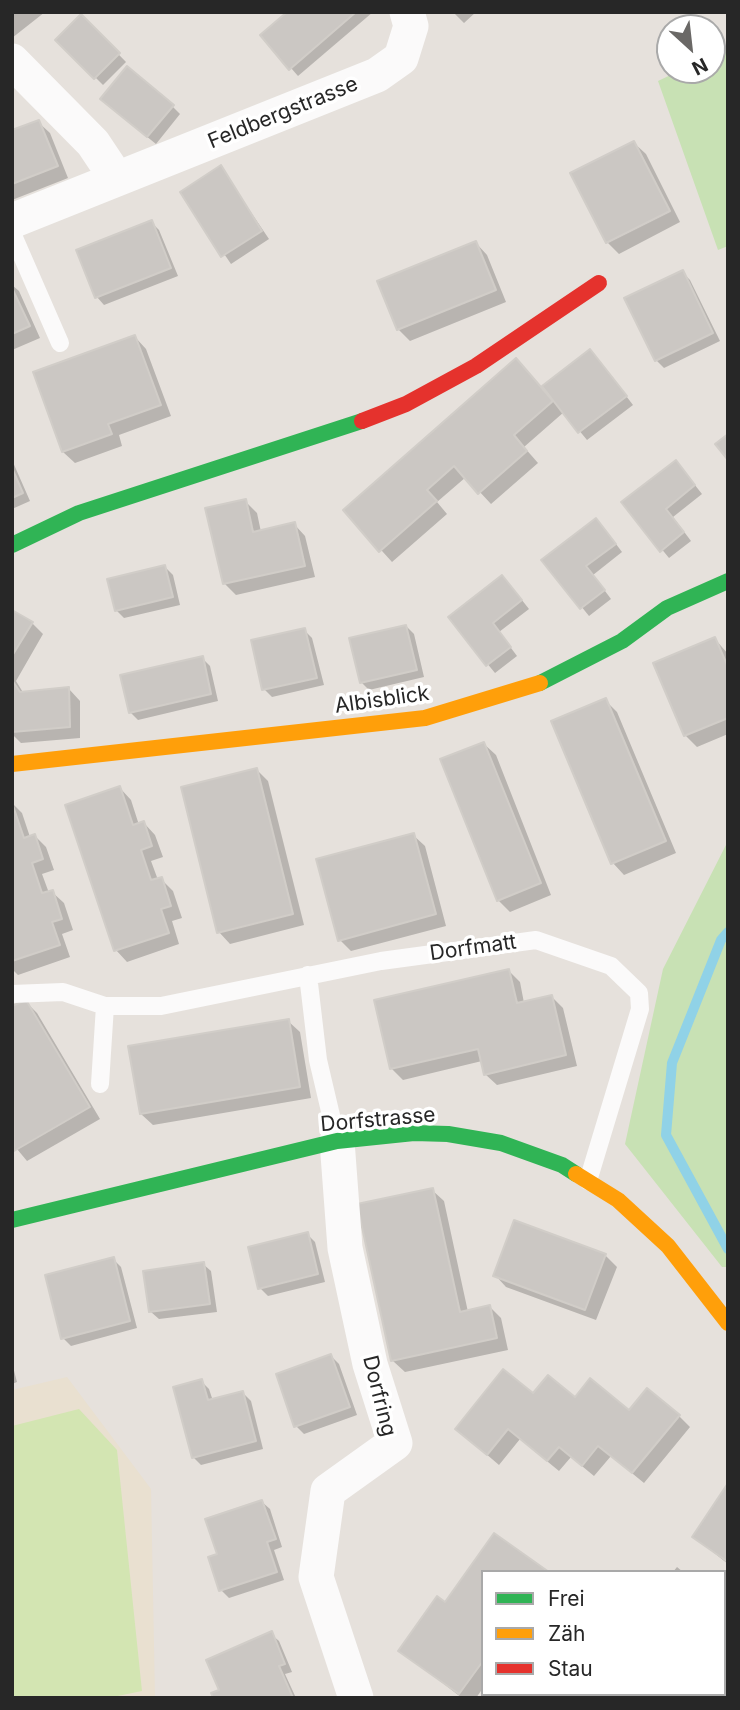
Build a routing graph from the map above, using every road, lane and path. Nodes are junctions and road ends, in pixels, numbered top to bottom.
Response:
1 (407, 12) edge
2 (12, 61) edge
3 (117, 179) junction
4 (12, 221) edge
5 (12, 233) edge
6 (599, 282) dead end
7 (60, 343) dead end
8 (12, 545) edge
9 (728, 581) edge
10 (12, 764) edge
11 (308, 975) junction
12 (12, 994) edge
13 (105, 1006) junction
14 (100, 1084) dead end
15 (337, 1141) junction
16 (588, 1181) junction
17 (12, 1220) edge
18 (728, 1290) edge
19 (711, 1300) junction
20 (728, 1323) edge
21 (356, 1698) edge

1 - 3 street, Feldbergstrasse
2 - 3 street
3 - 4 street, Feldbergstrasse
5 - 7 lane
6 - 8 street
9 - 10 street, Albisblick
11 - 13 lane, Dorfmatt
11 - 15 lane
11 - 16 lane, Dorfmatt
12 - 13 lane, Dorfmatt
13 - 14 lane
15 - 16 street, Dorfstrasse
15 - 17 street, Dorfstrasse
15 - 21 street, Dorfring
16 - 19 street, Dorfstrasse
18 - 19 lane
19 - 20 street, Dorfstrasse

